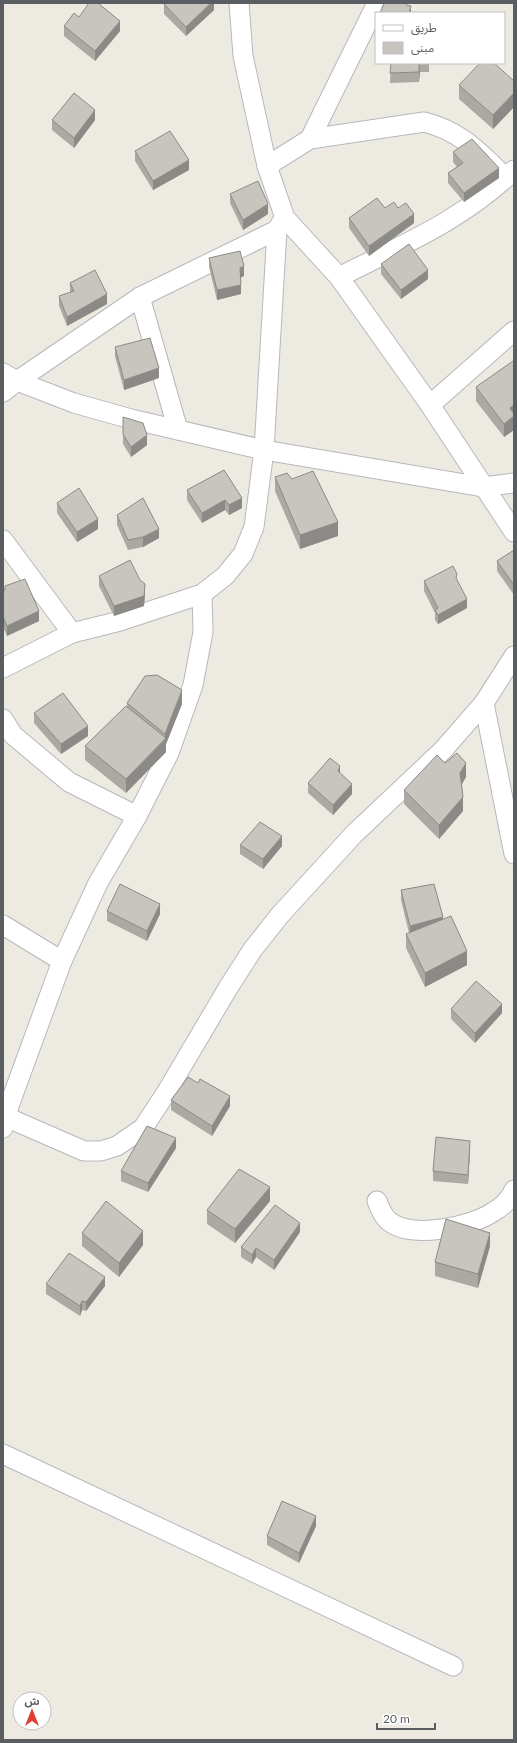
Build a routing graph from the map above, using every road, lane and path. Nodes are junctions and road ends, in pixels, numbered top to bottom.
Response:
1 (239, 3) edge
2 (377, 3) edge
3 (310, 139) junction
4 (268, 166) junction
5 (510, 174) edge
6 (281, 224) junction
7 (339, 277) junction
8 (140, 297) junction
9 (514, 331) edge
10 (8, 382) edge
11 (430, 406) junction
12 (178, 430) junction
13 (264, 450) junction
14 (514, 483) edge
15 (483, 487) junction
16 (514, 532) edge
17 (3, 540) edge
18 (202, 594) junction
19 (72, 633) junction
20 (514, 656) edge
21 (3, 668) edge
22 (484, 703) junction
23 (3, 719) edge
24 (8, 741) edge
25 (137, 816) junction
26 (514, 854) edge
27 (3, 925) edge
28 (62, 961) junction
29 (5, 1114) edge
30 (514, 1190) edge
31 (377, 1201) dead end
32 (3, 1454) edge
33 (453, 1666) dead end

1 - 4 street
2 - 3 street
3 - 4 street
3 - 5 street
4 - 6 street
5 - 7 street
6 - 7 street
6 - 8 street
6 - 13 street
7 - 11 street
8 - 10 street
8 - 12 street
9 - 11 street
10 - 12 street
11 - 15 street
12 - 13 street
13 - 15 street
13 - 18 street
14 - 15 street
15 - 16 street
17 - 19 street
18 - 19 street
18 - 25 street
19 - 21 street
20 - 22 street
22 - 26 street
22 - 29 street
23 - 24 street
24 - 25 street
25 - 28 street
27 - 28 street
28 - 29 street
30 - 31 street
32 - 33 street

